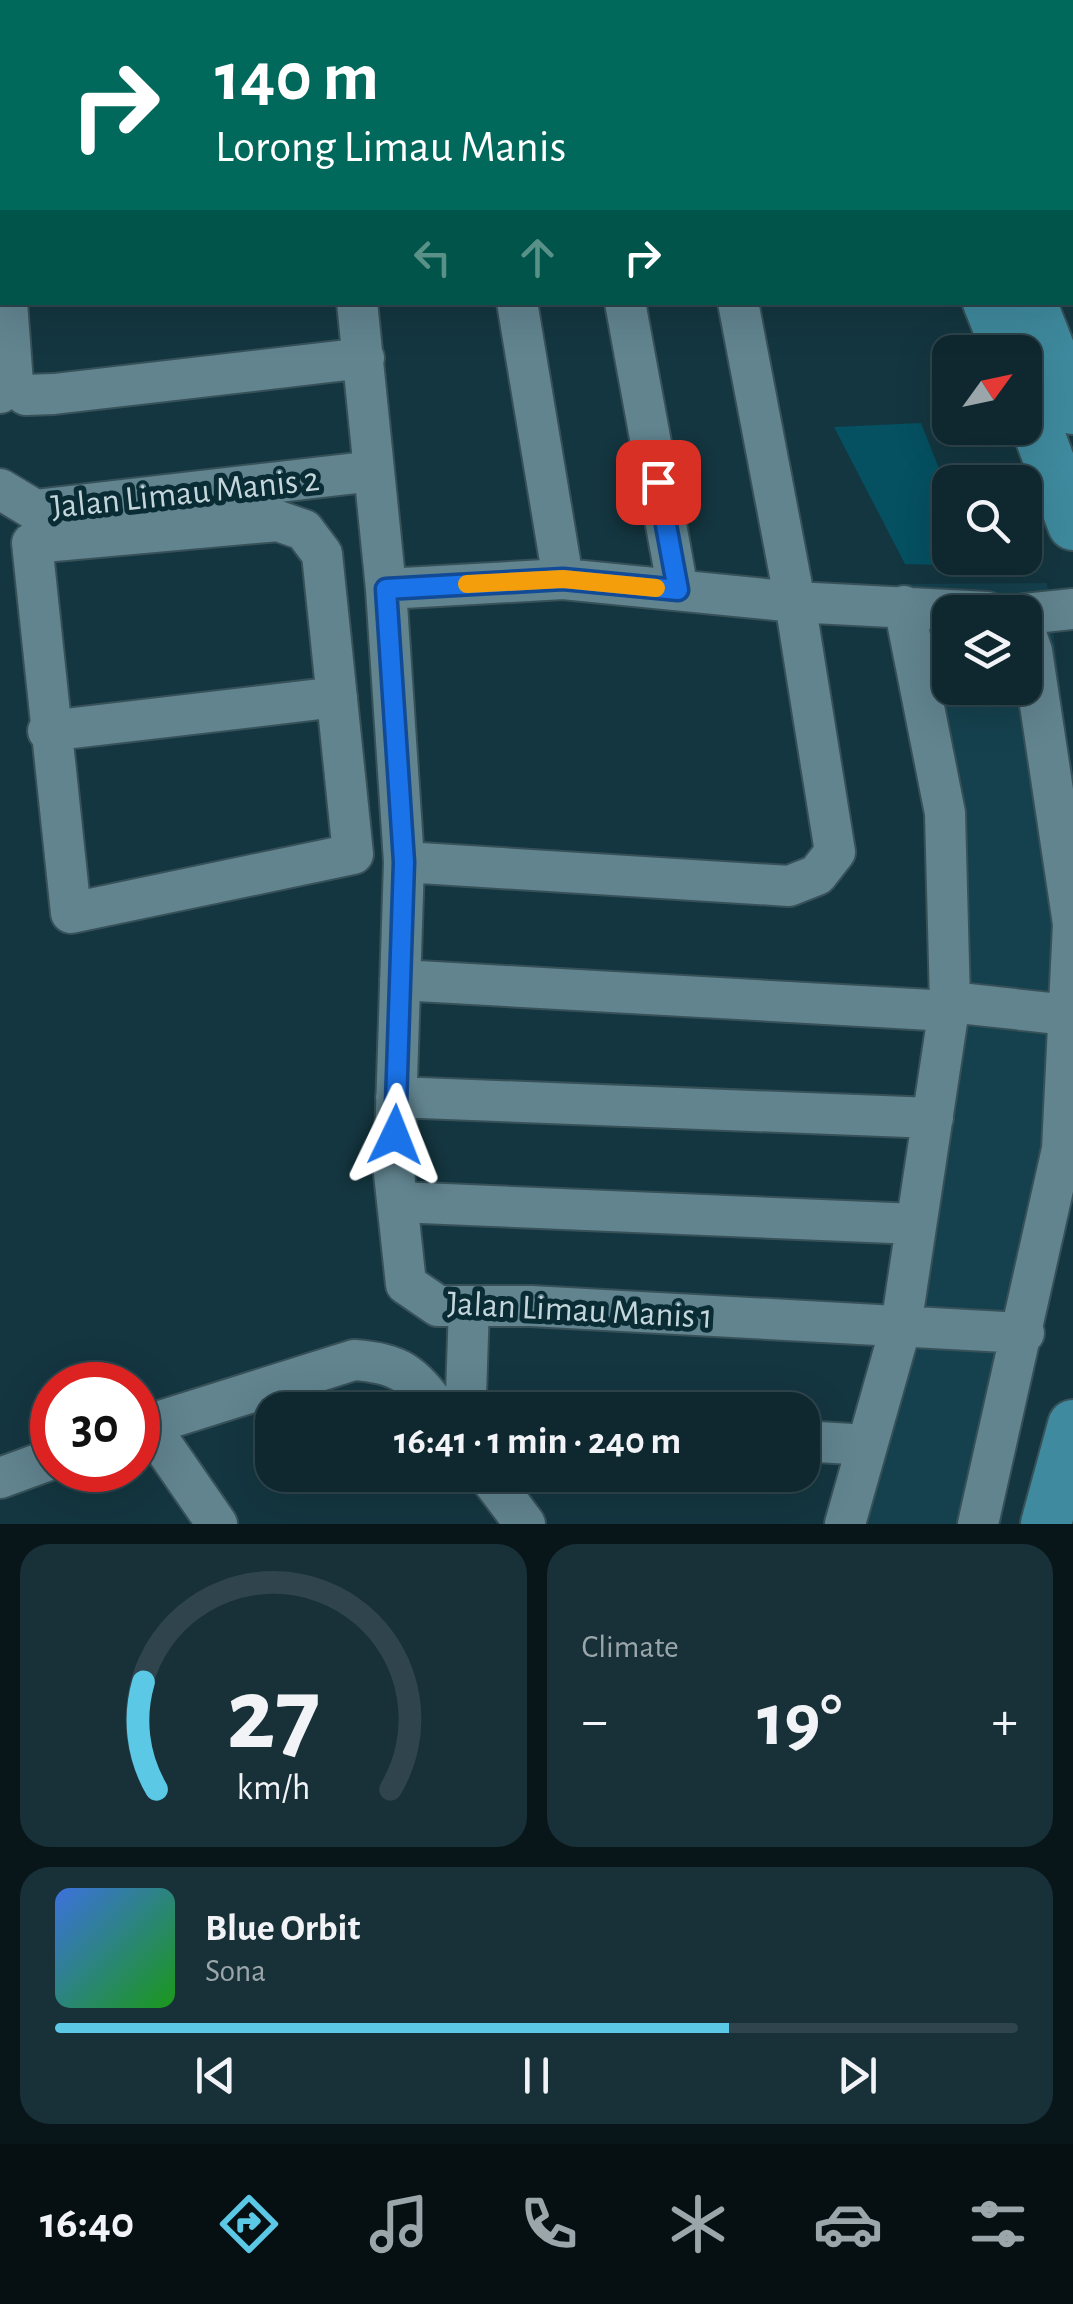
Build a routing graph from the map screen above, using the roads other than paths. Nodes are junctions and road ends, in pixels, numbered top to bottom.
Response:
1 (7, 305) edge
2 (356, 305) edge
3 (517, 305) edge
4 (625, 305) edge
5 (739, 305) edge
6 (989, 305) edge
7 (1031, 305) edge
8 (1001, 335) edge
9 (364, 358) junction
10 (7, 388) edge
11 (1073, 409) edge
12 (1042, 442) edge
13 (374, 471) junction
14 (0, 489) edge
15 (1073, 525) edge
16 (563, 579) junction
17 (386, 589) junction
18 (678, 590) junction
19 (796, 602) junction
20 (904, 606) junction
21 (932, 608) edge
22 (1073, 609) edge
23 (1042, 612) edge
24 (337, 697) junction
25 (1040, 705) edge
26 (48, 731) junction
27 (404, 853) junction
28 (353, 854) junction
29 (400, 980) junction
30 (950, 1007) junction
31 (1068, 1015) junction
32 (396, 1097) junction
33 (933, 1118) junction
34 (397, 1202) junction
35 (916, 1224) junction
36 (469, 1306) junction
37 (901, 1326) junction
38 (1024, 1332) junction
39 (423, 1392) edge
40 (466, 1392) edge
41 (160, 1421) edge
42 (1073, 1424) edge
43 (820, 1443) edge
44 (867, 1445) junction
45 (160, 1449) edge
46 (30, 1467) edge
47 (0, 1478) edge
48 (501, 1492) edge
49 (217, 1524) edge
50 (526, 1524) edge
51 (845, 1524) edge
52 (978, 1524) edge
53 (1046, 1524) edge

1 - 10 street
2 - 9 street, Jalan Limau Manis 1
3 - 16 street
4 - 18 street
5 - 19 street
6 - 8 main road
7 - 11 main road
9 - 10 street
9 - 13 street, Jalan Limau Manis 1
12 - 15 main road
13 - 14 street, Jalan Limau Manis 2
13 - 17 street, Jalan Limau Manis 1
16 - 17 street
16 - 18 street
17 - 27 street, Jalan Limau Manis 1
18 - 19 street
19 - 20 street
19 - 27 street
20 - 21 street
20 - 30 street
22 - 23 street
24 - 26 street
24 - 26 street
24 - 28 street
25 - 31 street
26 - 28 street
27 - 28 street
27 - 29 street, Jalan Limau Manis 1
29 - 30 street
29 - 32 street, Jalan Limau Manis 1
30 - 31 street
30 - 33 street
31 - 38 street
32 - 33 street
32 - 34 street, Jalan Limau Manis 1
33 - 35 street
34 - 35 street
34 - 36 street, Jalan Limau Manis 1
35 - 37 street
36 - 37 street, Jalan Limau Manis 1
36 - 40 street
37 - 38 street, Jalan Limau Manis 1
37 - 44 street
38 - 52 street
39 - 41 street
42 - 53 main road
43 - 44 street
44 - 51 street
45 - 49 street
46 - 47 street
48 - 50 street

